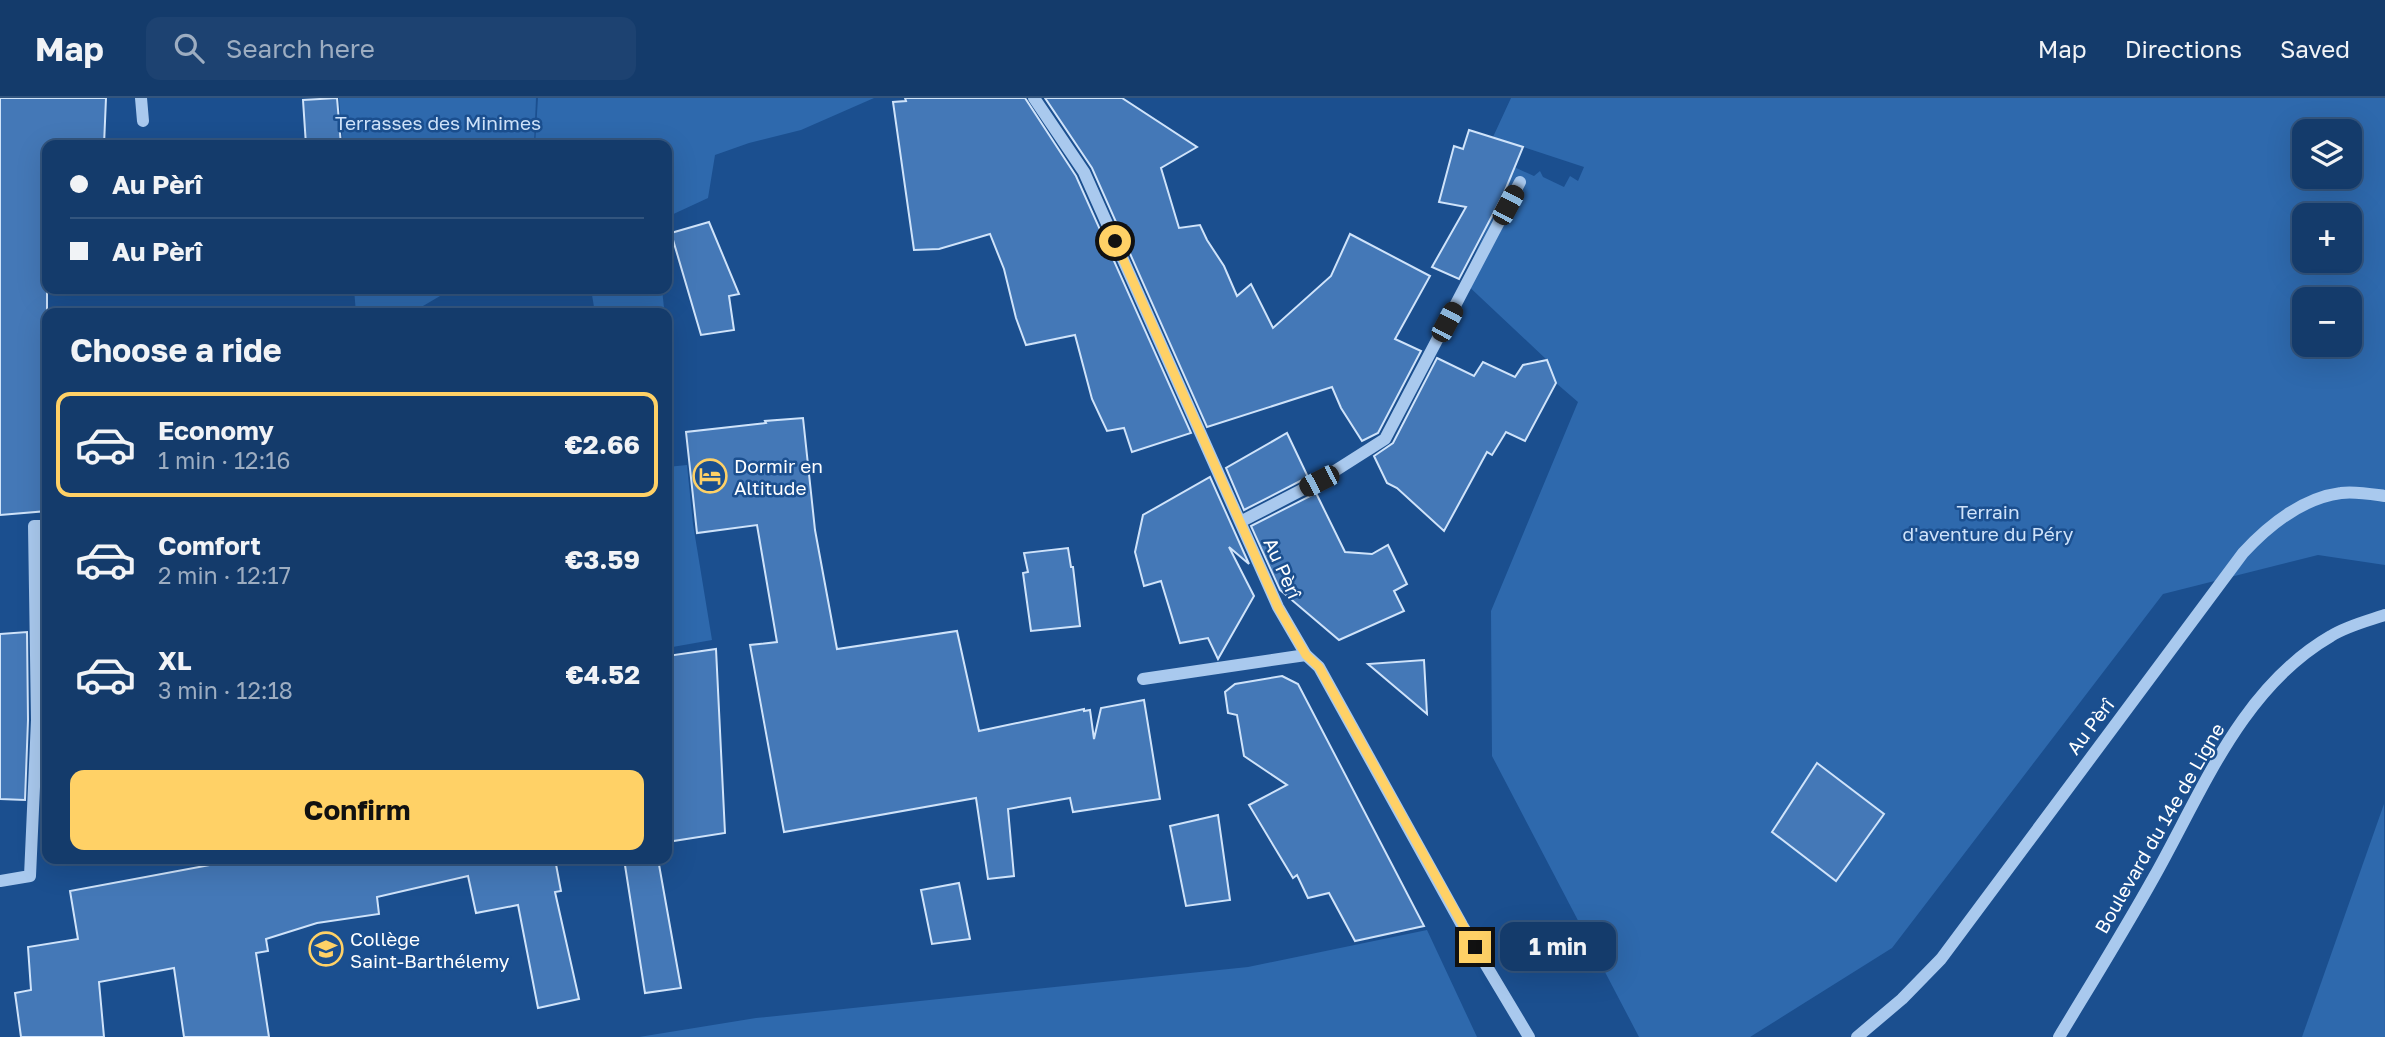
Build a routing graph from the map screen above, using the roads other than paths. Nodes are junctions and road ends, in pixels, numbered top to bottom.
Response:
1 (141, 98) edge
2 (1034, 98) edge
3 (143, 121) dead end
4 (1520, 182) dead end
5 (2385, 496) edge
6 (1241, 521) junction
7 (41, 526) dead end
8 (2385, 615) edge
9 (1306, 655) junction
10 (1143, 679) dead end
11 (0, 881) edge
12 (1529, 1037) edge
13 (1857, 1037) edge
14 (2059, 1037) edge

1 - 3 street
2 - 6 street, Au Pèrî
4 - 6 street
5 - 13 street, Au Pèrî
6 - 9 street, Au Pèrî
7 - 11 street
8 - 14 street, Boulevard du 14e de Ligne
9 - 10 street
9 - 12 street, Au Pèrî

